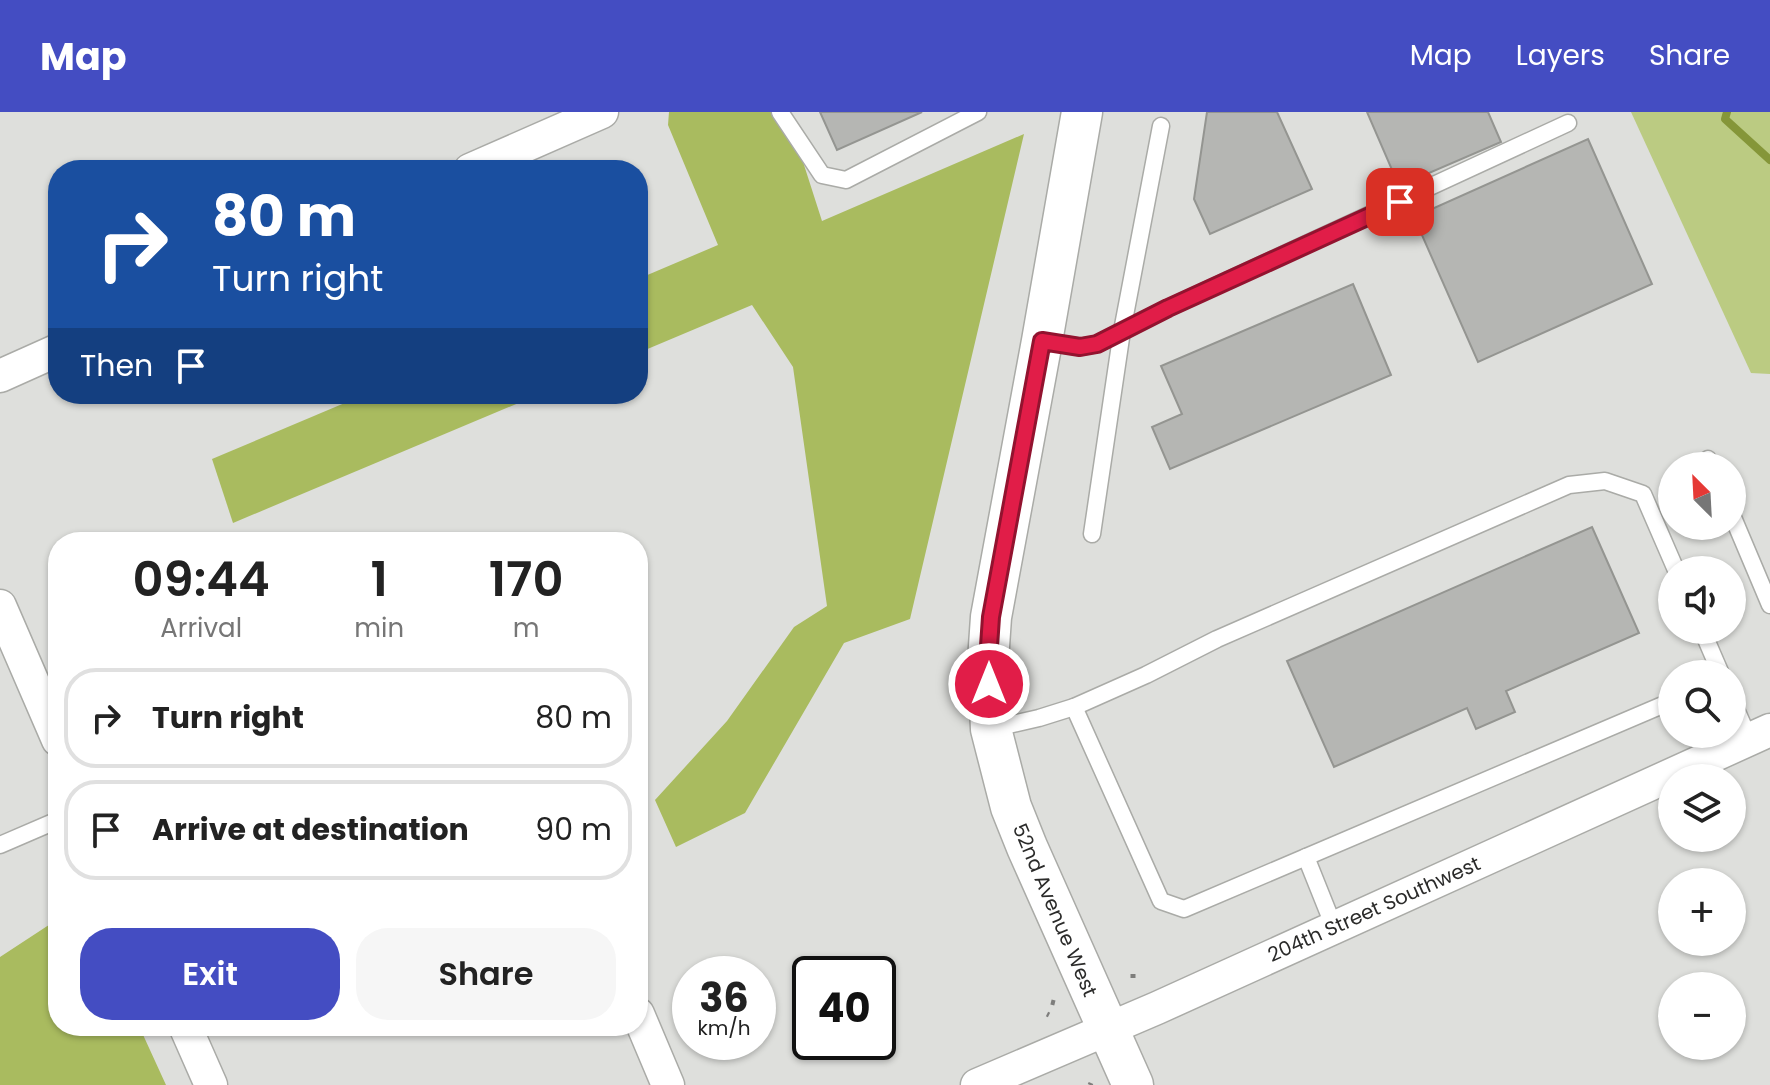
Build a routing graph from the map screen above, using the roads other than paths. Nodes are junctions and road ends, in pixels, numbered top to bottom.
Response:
1 (602, 112) edge
2 (780, 112) edge
3 (978, 112) edge
4 (1082, 112) edge
5 (1568, 123) dead end
6 (1161, 126) dead end
7 (493, 160) edge
8 (1122, 331) junction
9 (1042, 341) junction
10 (48, 354) edge
11 (0, 376) edge
12 (1092, 534) dead end
13 (1743, 540) edge
14 (1670, 556) edge
15 (1770, 605) edge
16 (0, 606) edge
17 (1074, 707) junction
18 (1658, 707) edge
19 (48, 717) edge
20 (1746, 717) edge
21 (991, 729) junction
22 (1760, 734) edge
23 (48, 824) edge
24 (0, 845) edge
25 (1306, 857) junction
26 (1334, 927) junction
27 (1108, 1029) junction
28 (189, 1036) edge
29 (647, 1036) edge
30 (211, 1085) edge
31 (668, 1085) edge
32 (977, 1085) edge
33 (1133, 1085) edge

1 - 7 street
2 - 3 lane
4 - 9 street, 52nd Avenue West
5 - 8 lane
6 - 8 lane
8 - 9 lane
8 - 12 lane
9 - 21 street, 52nd Avenue West
10 - 11 street
13 - 15 lane
14 - 17 lane
16 - 19 street
17 - 21 lane
17 - 25 lane
18 - 25 lane
20 - 22 lane
21 - 27 street, 52nd Avenue West
22 - 26 street, 204th Street Southwest
23 - 24 lane
25 - 26 lane
26 - 27 street, 204th Street Southwest
27 - 32 street, 204th Street Southwest
27 - 33 street, 52nd Avenue West
28 - 30 street
29 - 31 street

